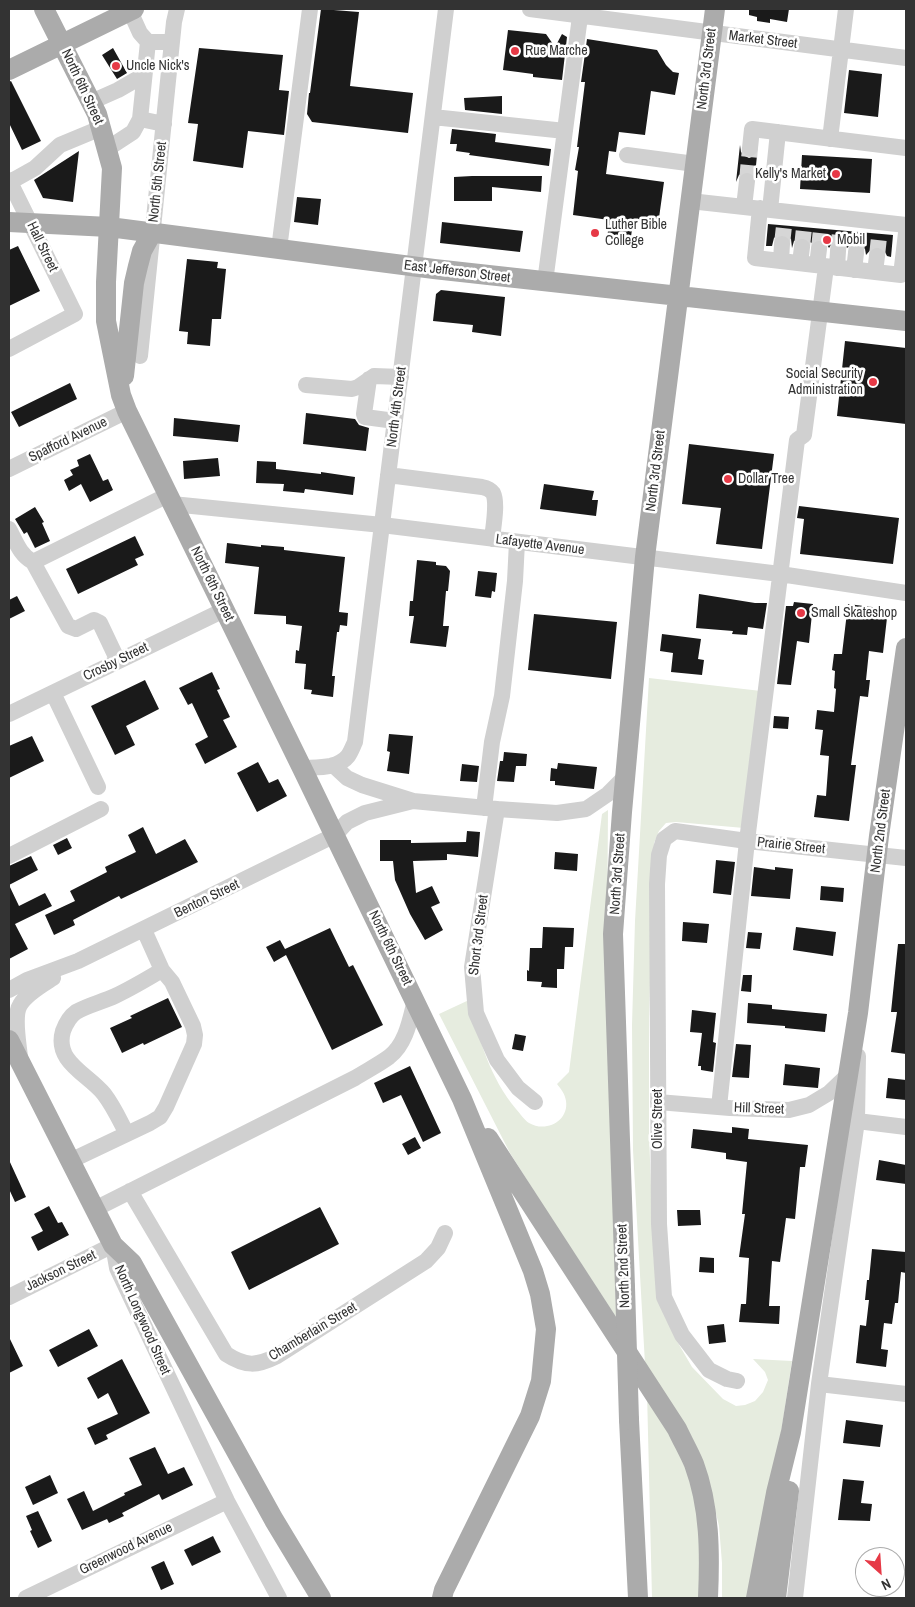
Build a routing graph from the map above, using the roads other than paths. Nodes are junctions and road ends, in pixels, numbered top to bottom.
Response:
1 (44, 9) edge
2 (177, 9) edge
3 (310, 9) edge
4 (446, 9) edge
5 (530, 9) edge
6 (714, 9) edge
7 (846, 9) edge
8 (132, 10) edge
9 (580, 12) edge
10 (712, 33) junction
11 (148, 42) junction
12 (172, 42) junction
13 (62, 44) junction
14 (840, 49) junction
15 (906, 58) edge
16 (9, 70) edge
17 (144, 75) junction
18 (91, 102) junction
19 (433, 117) junction
20 (140, 119) junction
21 (164, 124) junction
22 (101, 128) junction
23 (565, 131) junction
24 (778, 132) junction
25 (830, 139) junction
26 (107, 148) junction
27 (750, 148) tunnel mouth
28 (906, 148) edge
29 (626, 155) dead end
30 (695, 164) junction
31 (9, 181) edge
32 (747, 182) tunnel mouth
33 (690, 201) junction
34 (769, 212) junction
35 (9, 222) edge
36 (30, 222) junction
37 (906, 225) edge
38 (109, 227) junction
39 (153, 232) junction
40 (906, 234) edge
41 (782, 244) tunnel mouth
42 (279, 249) junction
43 (856, 253) tunnel mouth
44 (827, 260) junction
45 (781, 261) junction
46 (415, 267) junction
47 (854, 270) junction
48 (545, 282) junction
49 (678, 296) junction
50 (820, 311) junction
51 (906, 321) edge
52 (9, 349) edge
53 (140, 356) dead end
54 (400, 377) junction
55 (369, 379) junction
56 (306, 385) dead end
57 (124, 403) junction
58 (395, 421) junction
59 (11, 463) edge
60 (388, 475) junction
61 (170, 500) junction
62 (382, 525) junction
63 (9, 529) edge
64 (492, 539) junction
65 (517, 542) junction
66 (646, 557) junction
67 (33, 562) junction
68 (780, 574) junction
69 (906, 593) edge
70 (224, 610) junction
71 (906, 648) edge
72 (118, 661) junction
73 (53, 693) junction
74 (9, 714) edge
75 (333, 765) junction
76 (302, 768) junction
77 (627, 775) junction
78 (98, 787) dead end
79 (413, 801) junction
80 (491, 809) junction
81 (101, 810) dead end
82 (676, 831) joint
83 (335, 835) junction
84 (747, 841) junction
85 (877, 855) junction
86 (9, 856) edge
87 (906, 858) edge
88 (144, 930) junction
89 (614, 934) joint
90 (78, 961) junction
91 (162, 970) junction
92 (9, 990) edge
93 (415, 1000) junction
94 (858, 1013) junction
95 (9, 1040) edge
96 (20, 1064) junction
97 (849, 1074) junction
98 (462, 1099) junction
99 (535, 1102) dead end
100 (658, 1102) junction
101 (719, 1107) junction
102 (857, 1121) junction
103 (906, 1127) edge
104 (127, 1134) junction
105 (70, 1161) junction
106 (130, 1191) junction
107 (95, 1209) junction
108 (445, 1233) dead end
109 (113, 1245) junction
110 (9, 1296) edge
111 (737, 1381) dead end
112 (819, 1384) junction
113 (906, 1394) edge
114 (791, 1432) junction
115 (227, 1501) junction
116 (26, 1598) edge
117 (279, 1598) edge
118 (321, 1598) edge
119 (442, 1598) edge
120 (638, 1598) edge
121 (708, 1598) edge
122 (756, 1598) edge
123 (776, 1598) edge
124 (795, 1598) edge

1 - 13 main road, North 6th Street
2 - 12 street, North 5th Street
3 - 42 street
4 - 19 street, North 4th Street
5 - 9 street, Market Street
6 - 10 main road, North 3rd Street
7 - 14 street
8 - 11 street
8 - 13 main road
9 - 10 street, Market Street
9 - 23 street
10 - 14 street, Market Street
10 - 30 main road, North 3rd Street
11 - 12 street
11 - 17 street
12 - 21 street, North 5th Street
13 - 16 main road
13 - 18 main road, North 6th Street
14 - 15 street, Market Street
14 - 25 street
17 - 18 street
17 - 20 street
18 - 22 main road, North 6th Street
19 - 23 street
19 - 46 street, North 4th Street
20 - 21 street
20 - 26 street
21 - 39 street, North 5th Street
22 - 26 main road, North 6th Street
22 - 31 street
23 - 48 street
24 - 25 street
24 - 27 street
24 - 34 street
25 - 28 street
26 - 38 main road, North 6th Street
29 - 30 street
30 - 33 main road, North 3rd Street
31 - 36 street, Hall Street
32 - 34 street
33 - 34 street
33 - 49 main road, North 3rd Street
34 - 37 street
34 - 45 street
35 - 36 main road, East Jefferson Street
36 - 38 main road, East Jefferson Street
36 - 52 street, Hall Street
38 - 39 main road, East Jefferson Street
38 - 57 main road, North 6th Street
39 - 42 main road, East Jefferson Street
39 - 53 street, North 5th Street
39 - 57 main road
40 - 47 street
41 - 45 street
42 - 46 main road, East Jefferson Street
43 - 47 street
44 - 45 street
44 - 47 street
44 - 50 street
46 - 48 main road, East Jefferson Street
46 - 54 street, North 4th Street
48 - 49 main road, East Jefferson Street
49 - 50 main road, East Jefferson Street
49 - 66 main road, North 3rd Street
50 - 51 main road, East Jefferson Street
50 - 68 street
54 - 55 street
54 - 58 street, North 4th Street
55 - 56 street
55 - 58 street
57 - 59 street, Spafford Avenue
57 - 61 main road, North 6th Street
58 - 60 street, North 4th Street
60 - 62 street, North 4th Street
60 - 64 street
61 - 62 street, Lafayette Avenue
61 - 67 street
61 - 70 main road, North 6th Street
62 - 64 street, Lafayette Avenue
62 - 75 street, North 4th Street
63 - 67 street
64 - 65 street, Lafayette Avenue
65 - 66 street, Lafayette Avenue
65 - 80 street, Short 3rd Street
66 - 68 street, Lafayette Avenue
66 - 77 main road, North 3rd Street
67 - 72 street
68 - 69 street, Lafayette Avenue
68 - 84 street
70 - 72 street, Crosby Street
70 - 76 main road, North 6th Street
71 - 85 main road, North 2nd Street
72 - 73 street, Crosby Street
73 - 74 street, Crosby Street
73 - 78 street
75 - 76 street
75 - 79 street
76 - 83 main road, North 6th Street
77 - 80 street
77 - 89 main road, North 3rd Street
79 - 80 street
79 - 83 street
80 - 99 street, Short 3rd Street
81 - 86 street
82 - 84 street, Prairie Street
82 - 100 street, Olive Street
83 - 88 street, Benton Street
83 - 93 main road, North 6th Street
84 - 85 street, Prairie Street
84 - 101 street
85 - 87 street, Prairie Street
85 - 94 main road, North 2nd Street
88 - 90 street, Benton Street
88 - 91 street
89 - 120 main road, North 2nd Street, bridge
90 - 92 street, Benton Street
90 - 96 street, Benton Street
91 - 104 street
91 - 104 street
93 - 98 main road, North 6th Street
93 - 106 street
94 - 97 main road, North 2nd Street
94 - 102 street, North 2nd Street
95 - 96 main road, North Longwood Street
96 - 105 main road, North Longwood Street
97 - 101 street, Hill Street
97 - 114 main road, North 2nd Street
98 - 119 main road
98 - 121 main road
100 - 101 street, Hill Street
100 - 111 street, Olive Street
102 - 103 street
102 - 112 street, North 2nd Street
104 - 105 street
105 - 107 main road, North Longwood Street
106 - 107 street
106 - 108 street, Chamberlain Street
107 - 109 main road, North Longwood Street
109 - 110 street, Jackson Street
109 - 115 street, North Longwood Street
109 - 118 main road
112 - 113 street
112 - 124 street, North 2nd Street
114 - 122 main road, North 2nd Street
114 - 123 main road
115 - 116 street, Greenwood Avenue
115 - 117 street, North Longwood Street

